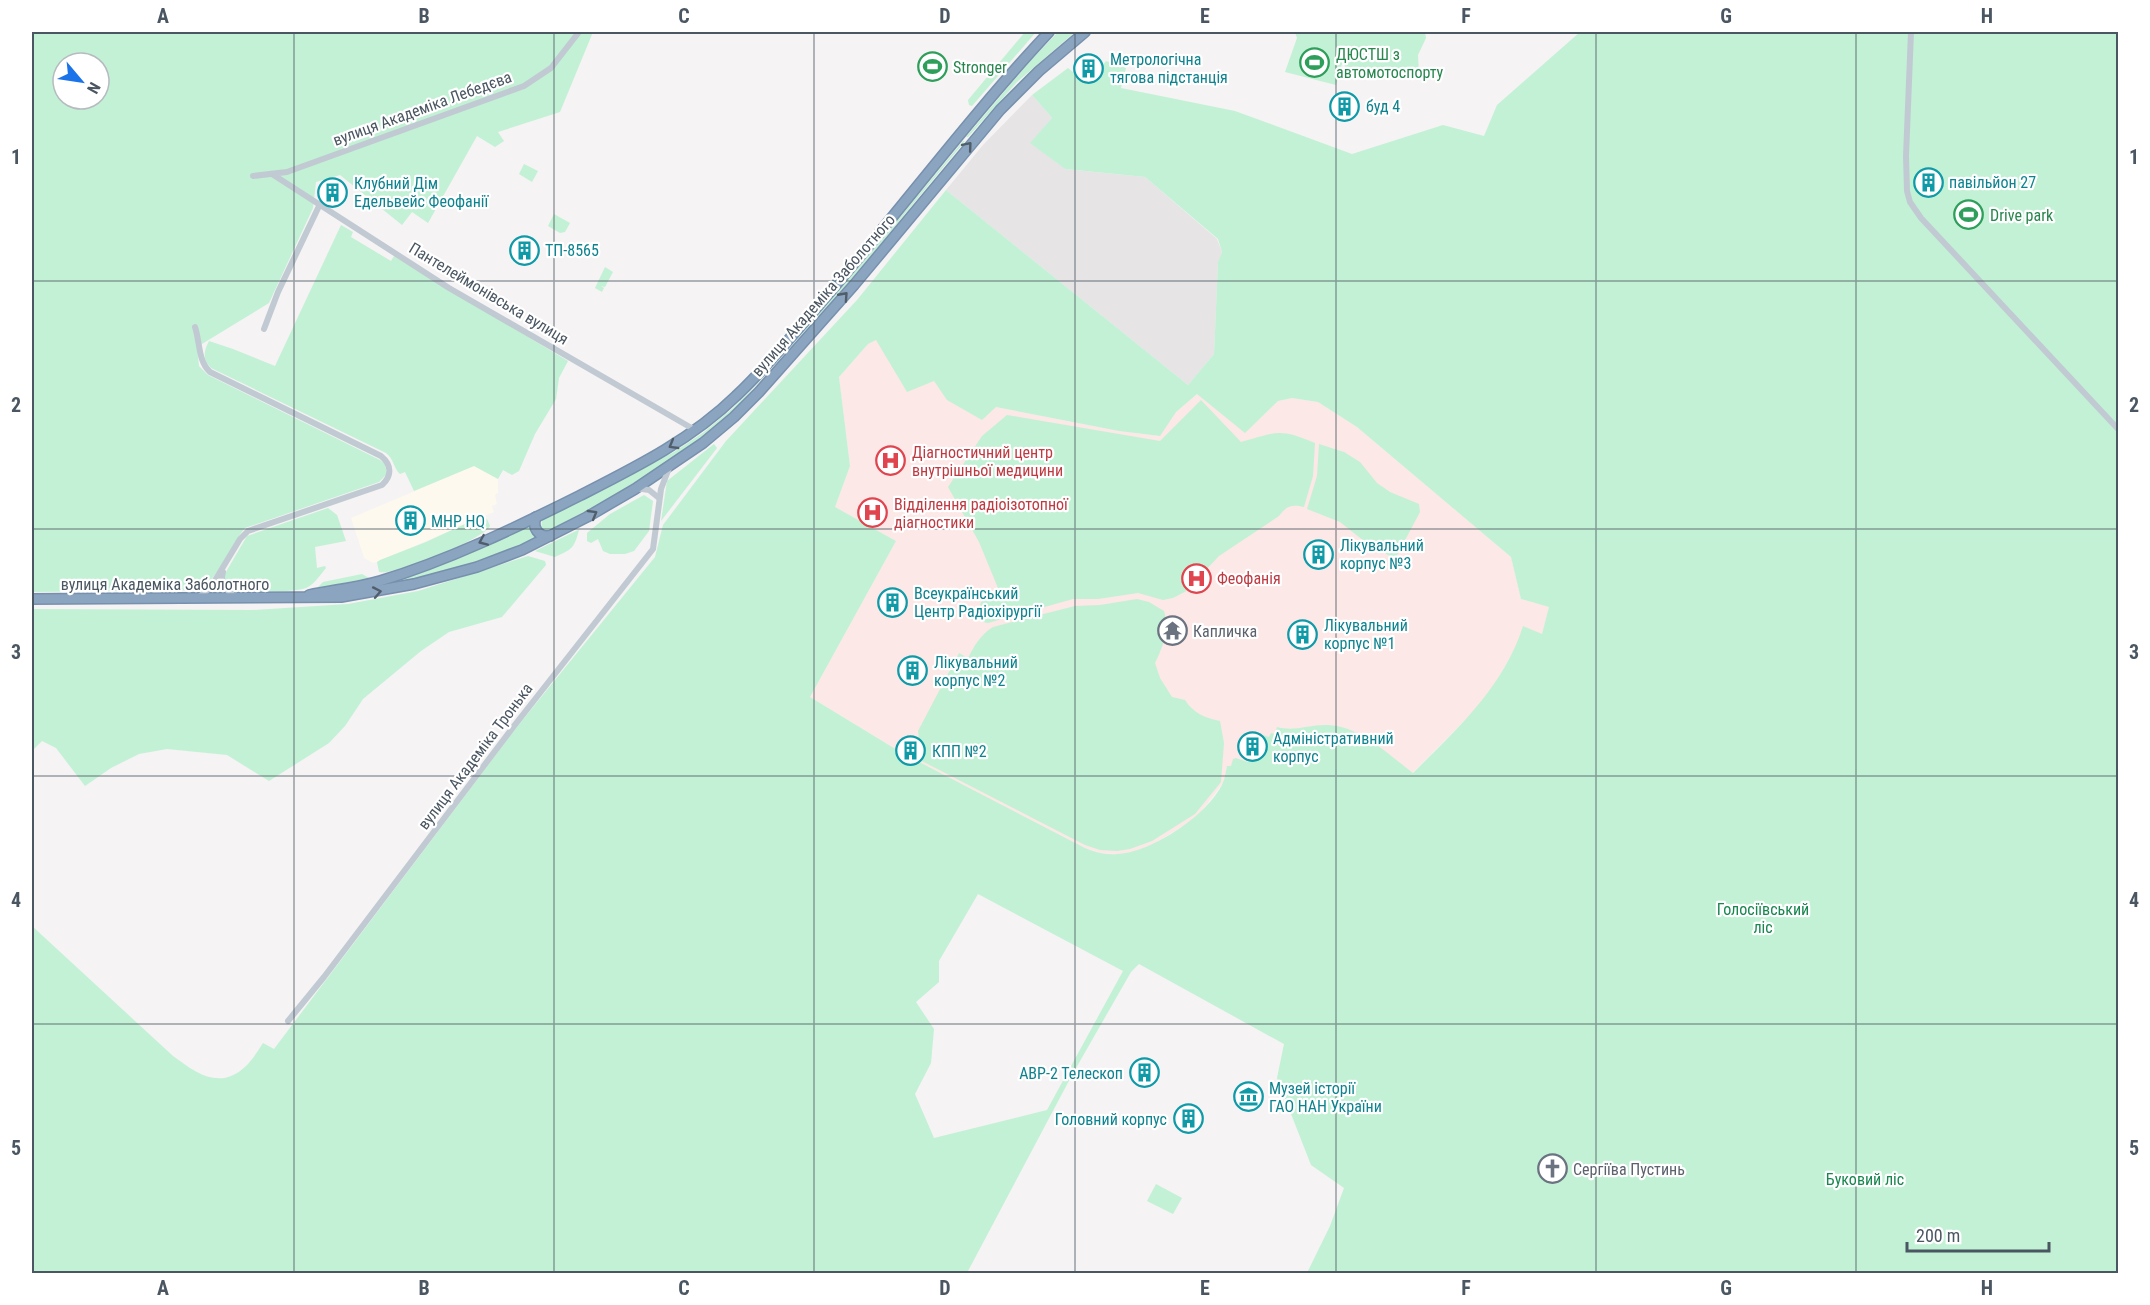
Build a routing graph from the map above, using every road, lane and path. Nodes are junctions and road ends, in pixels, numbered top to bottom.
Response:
1 (579, 32) edge
2 (1049, 32) edge
3 (1084, 32) edge
4 (1911, 32) edge
5 (272, 174) junction
6 (253, 176) dead end
7 (320, 204) junction
8 (195, 327) dead end
9 (264, 329) dead end
10 (2118, 429) edge
11 (696, 431) junction
12 (670, 465) junction
13 (635, 489) junction
14 (659, 498) junction
15 (536, 517) junction
16 (550, 536) junction
17 (225, 566) junction
18 (298, 598) junction
19 (32, 599) edge
20 (196, 600) junction
21 (239, 600) junction
22 (288, 1021) dead end

1 - 5 street, вулиця Академіка Лебедєва
2 - 11 highway, вулиця Академіка Заболотного
12 -> 3 highway, вулиця Академіка Заболотного
4 - 10 street
5 - 6 street, вулиця Академіка Лебедєва
5 - 7 street, Пантелеймонівська вулиця
7 - 9 street
7 - 11 street, Пантелеймонівська вулиця
8 - 17 street
11 -> 15 highway, вулиця Академіка Заболотного
12 - 13 highway, вулиця Академіка Заболотного
12 - 14 street, вулиця Академіка Тронька
13 - 14 street
16 -> 13 highway, вулиця Академіка Заболотного
14 - 22 street, вулиця Академіка Тронька
15 - 16 highway
15 -> 18 highway, вулиця Академіка Заболотного
18 -> 16 highway, вулиця Академіка Заболотного
17 - 20 street
17 - 21 street
18 - 21 highway, вулиця Академіка Заболотного
19 - 20 highway, вулиця Академіка Заболотного
20 - 21 highway, вулиця Академіка Заболотного

